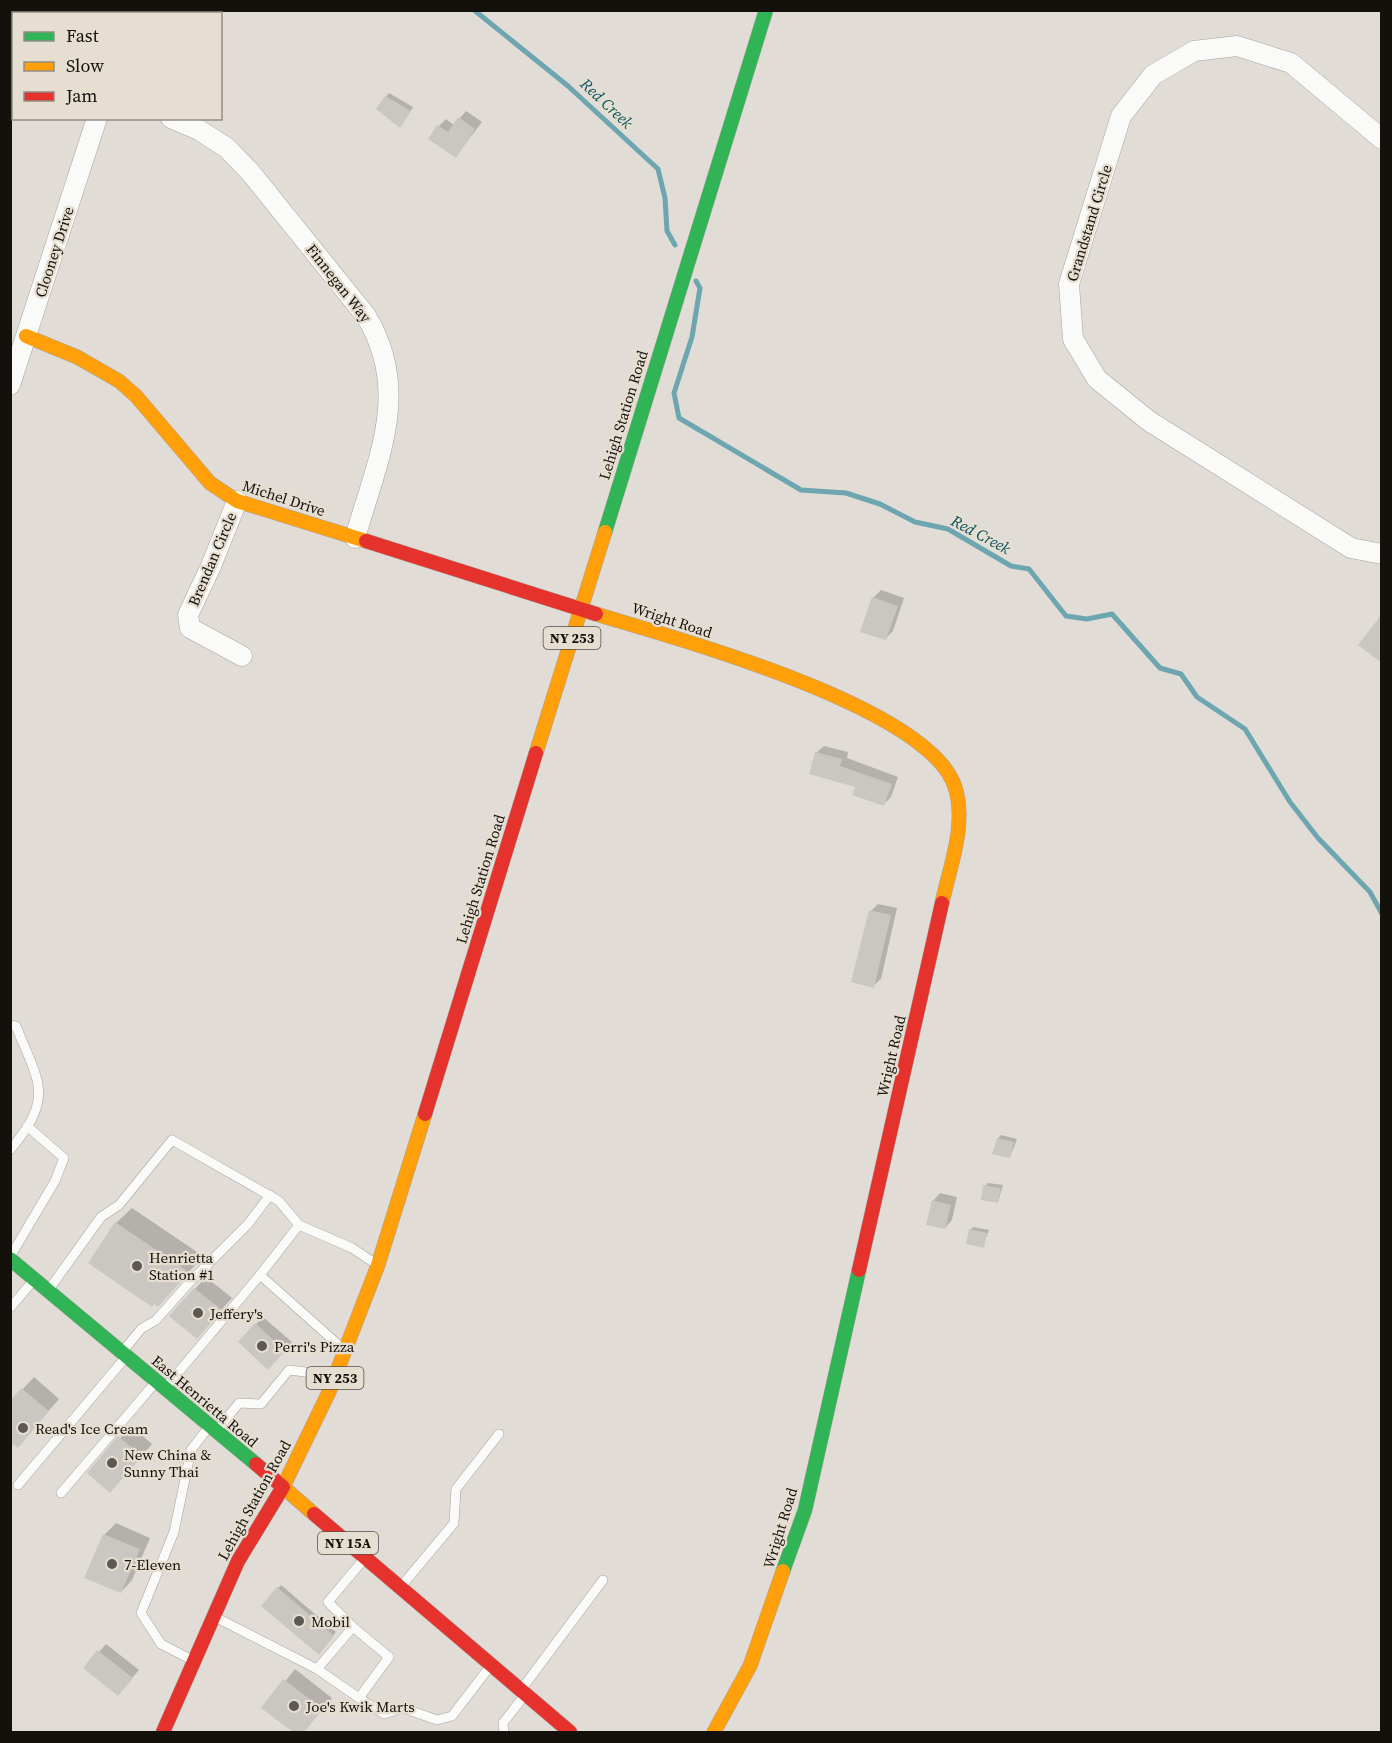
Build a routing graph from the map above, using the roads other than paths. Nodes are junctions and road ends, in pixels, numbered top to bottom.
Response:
1 (766, 10) edge
2 (97, 120) edge
3 (176, 120) edge
4 (1382, 139) edge
5 (26, 336) junction
6 (10, 385) edge
7 (237, 501) junction
8 (355, 537) junction
9 (1382, 554) edge
10 (581, 608) junction
11 (242, 656) dead end
12 (10, 1025) edge
13 (27, 1126) junction
14 (10, 1150) edge
15 (270, 1195) junction
16 (299, 1225) junction
17 (10, 1258) edge
18 (378, 1265) junction
19 (260, 1275) junction
20 (34, 1279) junction
21 (48, 1291) junction
22 (10, 1308) edge
23 (345, 1350) junction
24 (124, 1354) junction
25 (336, 1376) junction
26 (161, 1384) junction
27 (213, 1428) junction
28 (499, 1434) dead end
29 (18, 1485) dead end
30 (283, 1487) junction
31 (61, 1493) dead end
32 (365, 1557) junction
33 (603, 1580) dead end
34 (400, 1587) junction
35 (213, 1615) junction
36 (352, 1627) junction
37 (193, 1661) junction
38 (491, 1665) junction
39 (317, 1669) junction
40 (523, 1693) junction
41 (359, 1698) junction
42 (163, 1732) edge
43 (504, 1732) edge
44 (570, 1732) edge
45 (714, 1732) edge

1 - 10 main road, Lehigh Station Road / NY 253
2 - 5 street, Clooney Drive
3 - 8 street, Finnegan Way
4 - 9 street, Grandstand Circle
5 - 6 street, Clooney Drive
5 - 7 main road, Michel Drive
7 - 8 main road, Michel Drive
7 - 11 street, Brendan Circle
8 - 10 main road, Michel Drive
10 - 18 main road, Lehigh Station Road / NY 253
10 - 45 main road, Wright Road
12 - 13 lane
13 - 14 lane
13 - 17 lane
15 - 16 lane
15 - 21 lane
15 - 24 lane
16 - 18 lane
16 - 19 lane
17 - 20 main road, East Henrietta Road / NY 15A
18 - 23 main road, Lehigh Station Road / NY 253
19 - 23 lane
19 - 26 lane
20 - 21 main road, East Henrietta Road / NY 15A
20 - 22 lane
21 - 24 main road, East Henrietta Road / NY 15A
23 - 25 main road, Lehigh Station Road / NY 253
24 - 26 main road, East Henrietta Road / NY 15A
24 - 29 lane
25 - 27 lane
25 - 30 main road, Lehigh Station Road / NY 253
26 - 27 main road, East Henrietta Road / NY 15A
26 - 31 lane
27 - 30 main road, East Henrietta Road / NY 15A
27 - 37 lane
28 - 34 lane
30 - 32 main road, East Henrietta Road / NY 15A
30 - 35 main road, Lehigh Station Road / NY 253
32 - 34 main road, East Henrietta Road / NY 15A
32 - 36 lane
33 - 40 lane
34 - 38 main road, East Henrietta Road / NY 15A
35 - 37 main road, Lehigh Station Road / NY 253
35 - 39 lane
36 - 39 lane
36 - 41 lane
37 - 42 main road, Lehigh Station Road / NY 253
38 - 40 main road, East Henrietta Road / NY 15A
38 - 41 lane
39 - 41 lane
40 - 43 lane
40 - 44 main road, East Henrietta Road / NY 15A

